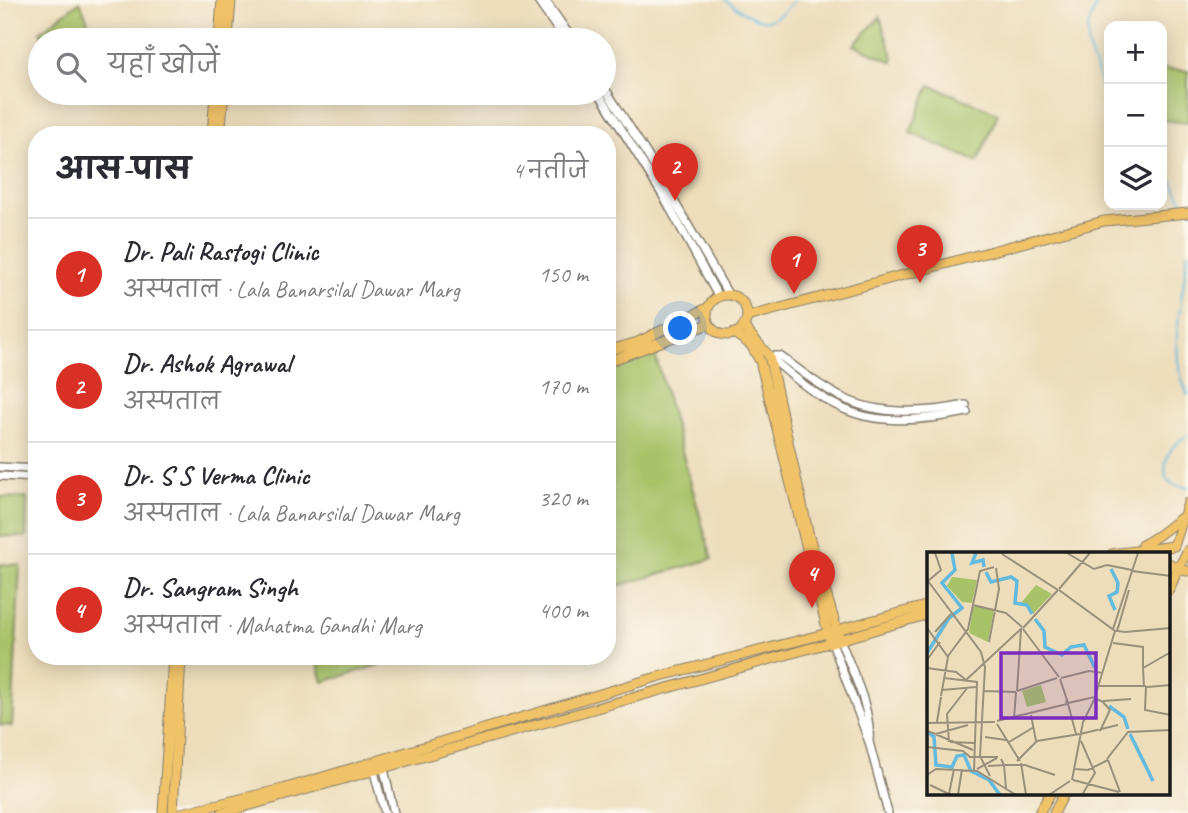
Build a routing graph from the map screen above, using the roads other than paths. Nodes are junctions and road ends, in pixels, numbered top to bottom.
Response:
1 (222, 0) edge
2 (231, 0) edge
3 (537, 0) edge
4 (545, 0) edge
5 (220, 28) edge
6 (229, 28) edge
7 (557, 28) edge
8 (565, 28) edge
9 (214, 105) edge
10 (223, 105) edge
11 (606, 105) edge
12 (615, 105) edge
13 (213, 126) edge
14 (221, 126) edge
15 (1188, 213) edge
16 (722, 295) junction
17 (708, 308) junction
18 (745, 321) junction
19 (709, 324) junction
20 (734, 333) junction
21 (616, 348) edge
22 (769, 356) junction
23 (616, 359) edge
24 (967, 409) dead end
25 (0, 467) edge
26 (28, 469) edge
27 (0, 476) edge
28 (28, 478) edge
29 (1188, 503) edge
30 (1184, 516) junction
31 (1131, 550) junction
32 (1171, 550) edge
33 (1122, 552) edge
34 (1188, 552) edge
35 (1185, 571) edge
36 (1170, 588) edge
37 (927, 606) edge
38 (927, 614) edge
39 (834, 636) junction
40 (172, 665) edge
41 (181, 665) edge
42 (379, 774) junction
43 (1049, 796) edge
44 (1063, 796) edge
45 (163, 813) edge
46 (173, 813) edge
47 (181, 813) edge
48 (222, 813) edge
49 (384, 813) edge
50 (394, 813) edge
51 (888, 813) edge
52 (1040, 813) edge
53 (1054, 813) edge

1 - 5 main road
2 - 6 main road
3 - 7 street
4 - 8 street
9 - 13 main road
10 - 14 main road
11 - 16 street
12 - 16 street
15 - 18 main road
16 - 17 main road
16 - 18 main road
17 - 19 main road
17 - 21 main road
18 - 20 main road
18 - 22 main road
19 - 20 main road
19 - 23 main road
20 - 39 main road
22 - 24 street
22 - 39 main road
25 - 26 street
27 - 28 street
29 - 30 main road
30 - 31 main road
30 - 32 main road
31 - 32 main road
31 - 33 main road
32 - 34 main road
34 - 35 main road
35 - 36 main road
37 - 39 main road
38 - 39 main road
39 - 42 main road
39 - 47 main road
39 - 51 street
40 - 45 main road
41 - 46 main road
42 - 48 main road
42 - 49 street
42 - 50 street
43 - 52 main road
44 - 53 main road

